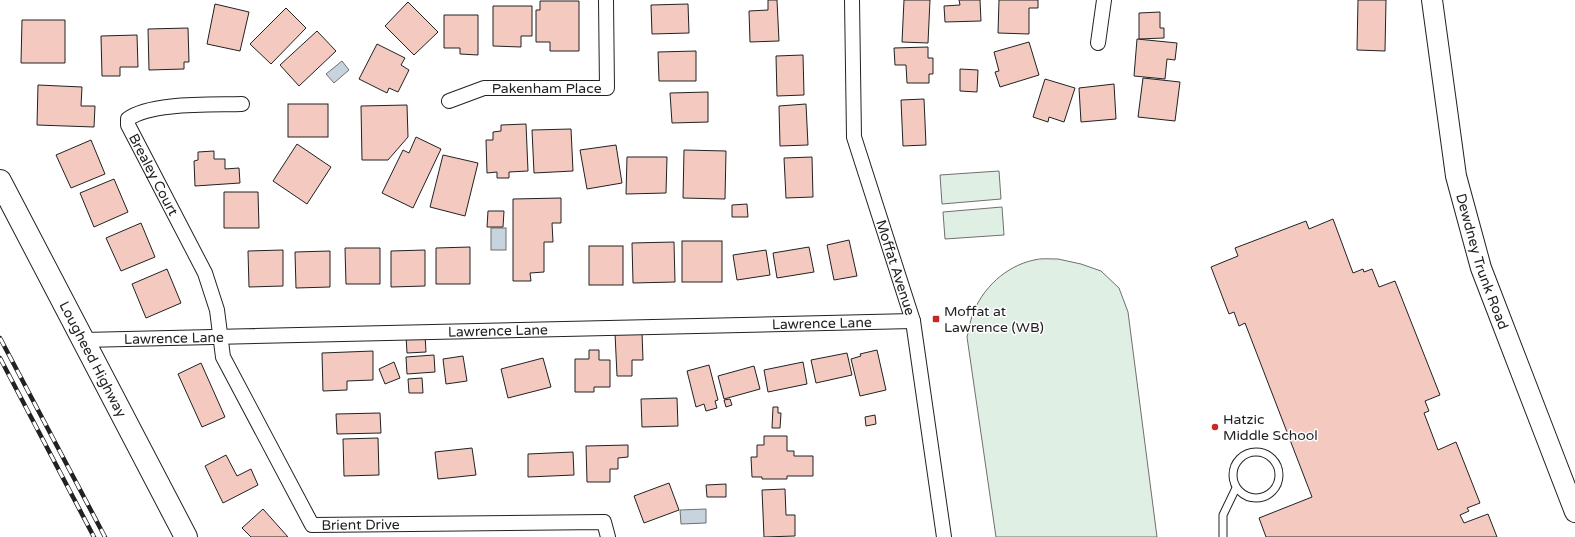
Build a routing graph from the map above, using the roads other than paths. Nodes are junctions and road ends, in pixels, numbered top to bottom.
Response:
1 (606, 0) edge
2 (852, 0) edge
3 (1104, 0) edge
4 (1432, 0) edge
5 (1098, 43) dead end
6 (449, 102) dead end
7 (242, 104) dead end
8 (0, 181) edge
9 (913, 321) junction
10 (220, 338) junction
11 (83, 340) junction
12 (1236, 488) junction
13 (1575, 512) edge
14 (186, 537) edge
15 (608, 537) edge
16 (944, 537) edge
17 (1223, 537) edge

1 - 6 street, Pakenham Place
2 - 9 street, Moffat Avenue
3 - 5 street
4 - 13 main road, Dewdney Trunk Road
7 - 10 street, Brealey Court
8 - 11 main road, Lougheed Highway
9 - 10 street, Lawrence Lane
9 - 16 street, Moffat Avenue
10 - 11 street, Lawrence Lane
10 - 15 street, Brient Drive
11 - 14 main road, Lougheed Highway
12 - 12 lane
12 - 17 lane

